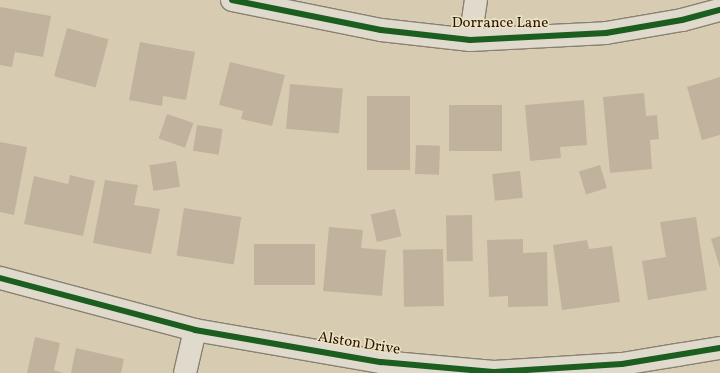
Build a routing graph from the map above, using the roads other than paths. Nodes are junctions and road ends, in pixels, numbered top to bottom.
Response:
1 (232, 0) edge
2 (476, 0) edge
3 (720, 10) edge
4 (470, 40) junction
5 (0, 278) edge
6 (196, 330) junction
7 (720, 348) edge
8 (185, 373) edge

1 - 4 street, Dorrance Lane
2 - 4 street
3 - 4 street, Dorrance Lane
5 - 6 street, Alston Drive
6 - 7 street, Alston Drive
6 - 8 street

